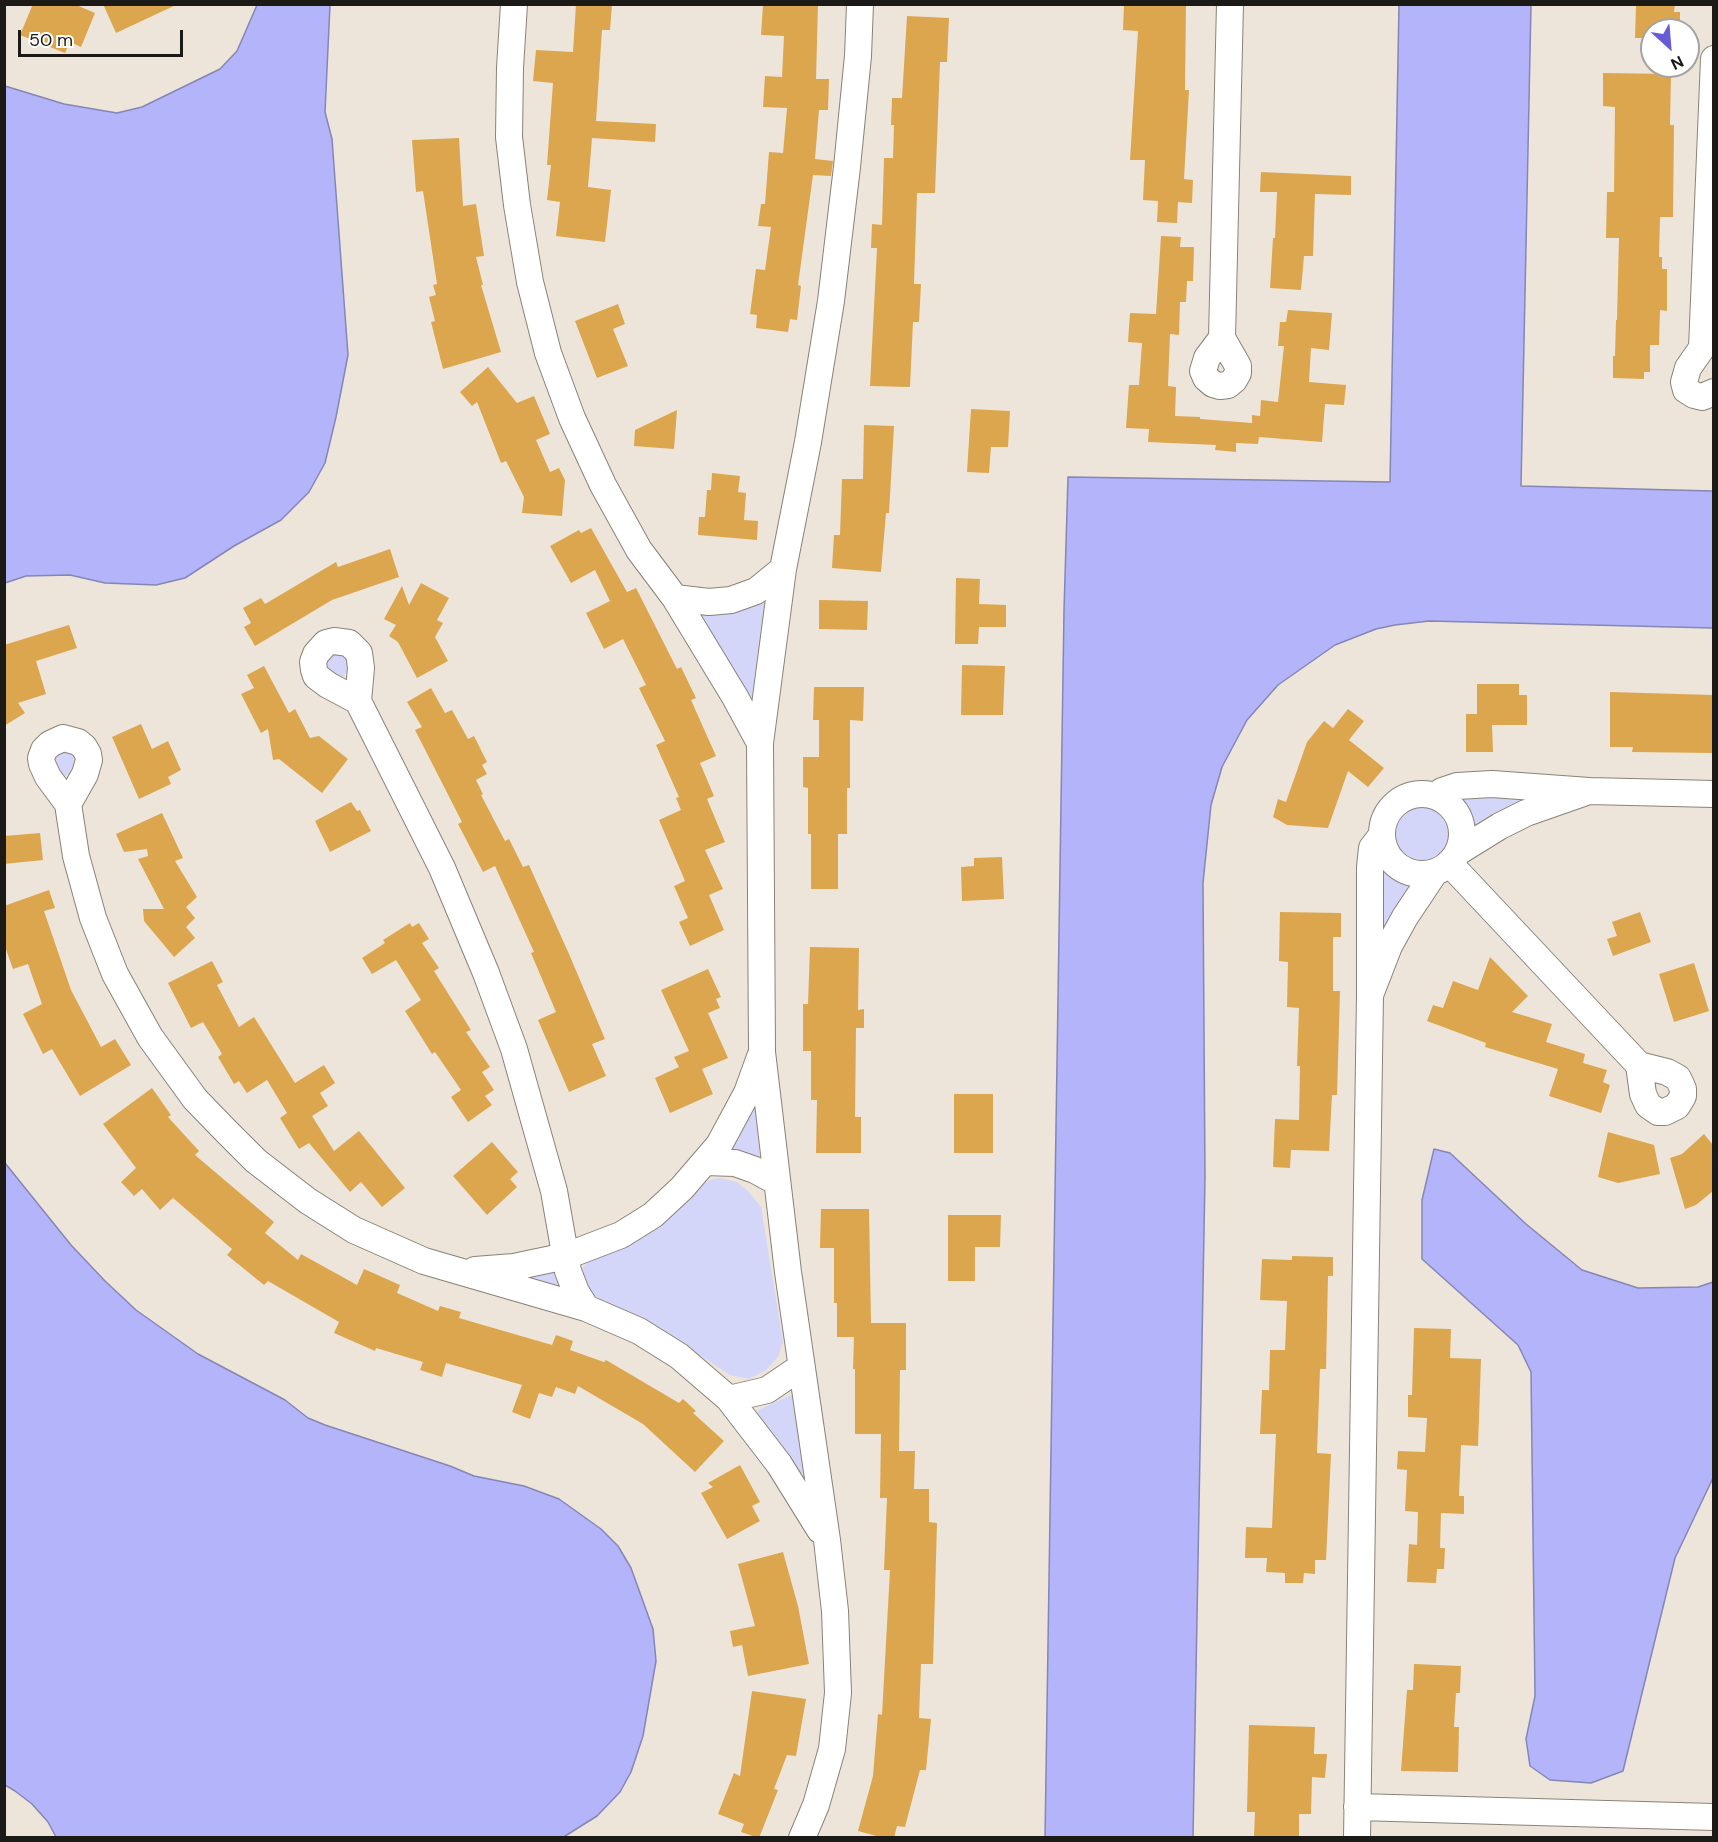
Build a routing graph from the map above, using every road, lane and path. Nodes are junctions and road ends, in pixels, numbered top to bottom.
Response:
1 (514, 4) edge
2 (860, 4) edge
3 (1230, 4) edge
4 (1713, 58) edge
5 (1222, 338) dead end
6 (1708, 357) edge
7 (1713, 392) edge
8 (783, 569) junction
9 (675, 598) junction
10 (358, 701) dead end
11 (760, 743) junction
12 (1589, 791) junction
13 (1713, 794) edge
14 (1436, 796) junction
15 (69, 804) dead end
16 (1382, 836) junction
17 (1447, 863) junction
18 (1370, 995) junction
19 (762, 1052) junction
20 (1639, 1065) dead end
21 (705, 1162) junction
22 (777, 1182) junction
23 (566, 1256) junction
24 (456, 1271) junction
25 (586, 1308) junction
26 (801, 1366) junction
27 (729, 1399) junction
28 (827, 1540) junction
29 (1357, 1807) junction
30 (1713, 1817) edge
31 (802, 1838) edge
32 (1356, 1838) edge

1 - 9 street
2 - 8 street
3 - 5 street
4 - 6 street
6 - 7 street
8 - 9 street
8 - 11 street
9 - 11 street
10 - 23 street
11 - 19 street
12 - 13 street
12 - 14 street
12 - 17 street
14 - 16 street
14 - 17 street
15 - 24 street
16 - 17 street
16 - 18 street
17 - 18 street
17 - 20 street
18 - 29 street
19 - 21 street
19 - 22 street
21 - 22 street
21 - 23 street
22 - 26 street
23 - 24 street
23 - 25 street
24 - 25 street
25 - 27 street
26 - 27 street
26 - 28 street
27 - 28 street
28 - 31 street
29 - 30 street
29 - 32 street

